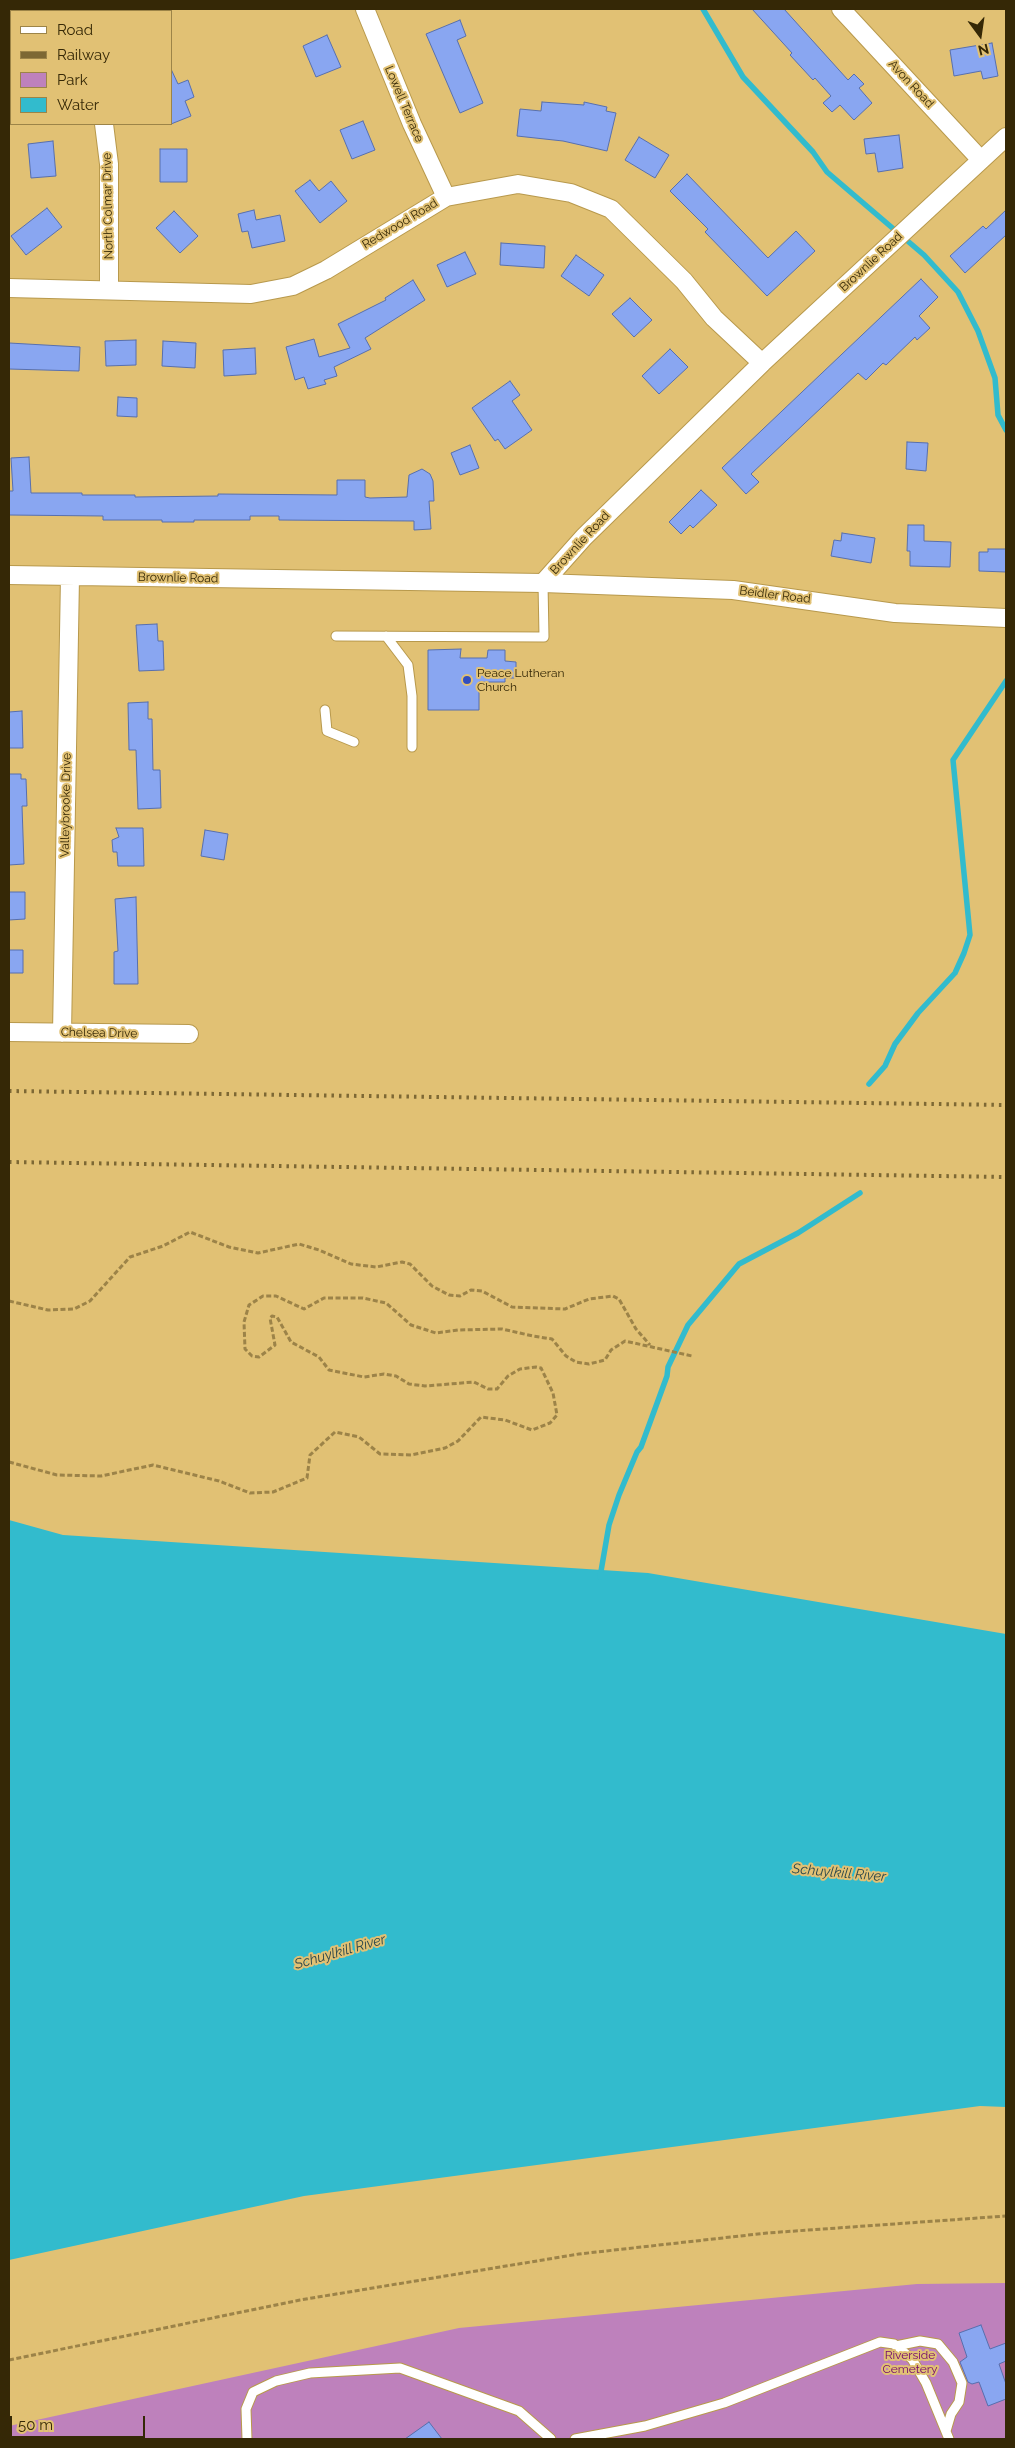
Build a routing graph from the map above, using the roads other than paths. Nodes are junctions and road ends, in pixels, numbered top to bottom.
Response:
1 (365, 9) edge
2 (841, 9) edge
3 (104, 125) edge
4 (1006, 137) edge
5 (981, 160) junction
6 (446, 197) junction
7 (9, 288) edge
8 (109, 289) junction
9 (762, 363) junction
10 (9, 575) edge
11 (70, 577) junction
12 (543, 583) junction
13 (1006, 618) edge
14 (336, 636) dead end
15 (386, 636) junction
16 (325, 710) dead end
17 (354, 742) dead end
18 (412, 747) dead end
19 (9, 1032) edge
20 (62, 1033) junction
21 (189, 1034) dead end
22 (896, 2346) junction
23 (948, 2435) edge
24 (248, 2439) edge
25 (551, 2439) edge
26 (575, 2439) edge

1 - 6 street, Lowell Terrace
2 - 5 street, Avon Road
3 - 8 street, North Colmar Drive
4 - 5 street, Brownlie Road
5 - 9 street, Brownlie Road
6 - 8 street, Redwood Road
6 - 9 street, Redwood Road
7 - 8 street, Redwood Road
9 - 12 street, Brownlie Road
10 - 11 street, Brownlie Road
11 - 12 street, Brownlie Road
11 - 20 street, Valleybrooke Drive
12 - 13 street, Beidler Road
12 - 15 lane
14 - 15 lane
15 - 18 lane
16 - 17 lane
19 - 20 street, Chelsea Drive
20 - 21 street, Chelsea Drive
22 - 23 lane
22 - 23 lane
22 - 26 lane
24 - 25 lane

